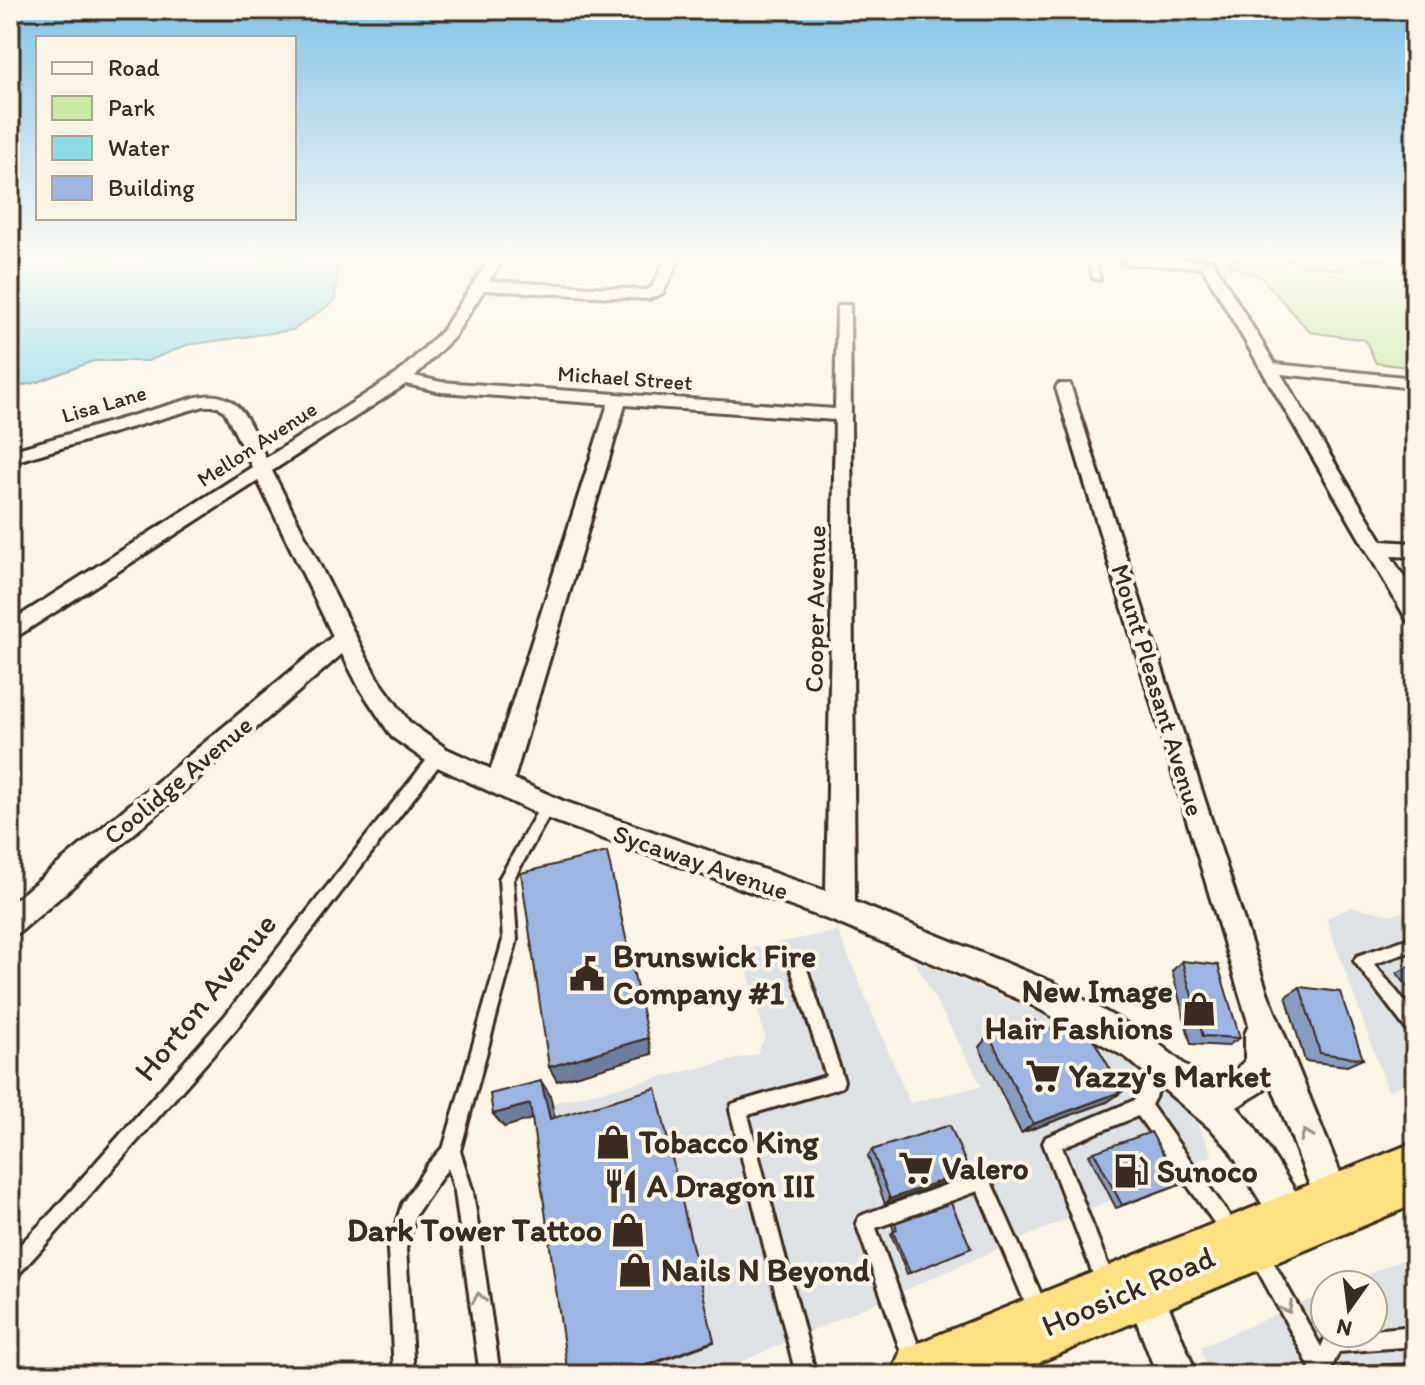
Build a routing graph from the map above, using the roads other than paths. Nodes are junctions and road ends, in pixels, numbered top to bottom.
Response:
1 (452, 325) edge
2 (845, 325) edge
3 (1242, 325) edge
4 (1267, 368) junction
5 (403, 378) junction
6 (1415, 383) edge
7 (1064, 388) dead end
8 (213, 399) joint
9 (618, 400) junction
10 (844, 415) junction
11 (10, 457) edge
12 (264, 468) junction
13 (1376, 548) junction
14 (1415, 550) edge
15 (1415, 614) edge
16 (10, 633) edge
17 (346, 638) junction
18 (438, 756) junction
19 (499, 786) junction
20 (547, 807) junction
21 (840, 910) junction
22 (10, 922) edge
23 (1415, 943) edge
24 (799, 969) dead end
25 (1252, 992) junction
26 (1415, 1027) edge
27 (1163, 1066) junction
28 (1208, 1104) junction
29 (1141, 1106) junction
30 (451, 1151) junction
31 (1415, 1173) edge
32 (1280, 1229) junction
33 (10, 1269) edge
34 (1127, 1292) junction
35 (1046, 1326) junction
36 (1415, 1336) edge
37 (1320, 1372) edge
38 (404, 1375) edge
39 (490, 1375) edge
40 (806, 1375) edge
41 (919, 1375) edge
42 (926, 1375) edge
43 (1177, 1375) edge

1 - 5 street, Mellon Avenue
2 - 10 street, Cooper Avenue
3 - 4 street
4 - 6 street
4 - 13 street
5 - 9 street, Michael Street
5 - 12 street, Mellon Avenue
7 - 25 street, Mount Pleasant Avenue
8 - 11 street, Lisa Lane
8 - 12 street, Sycaway Avenue
9 - 10 street, Michael Street
9 - 19 street
10 - 21 street, Cooper Avenue
12 - 16 street, Mellon Avenue
12 - 17 street, Sycaway Avenue
13 - 14 street
13 - 15 street
17 - 18 street, Sycaway Avenue
17 - 22 street, Coolidge Avenue
18 - 19 street, Sycaway Avenue
18 - 33 lane, Horton Avenue
19 - 20 street, Sycaway Avenue
20 - 21 street, Sycaway Avenue
20 - 30 lane
21 - 27 street, Sycaway Avenue
23 - 26 lane
24 - 40 lane
25 - 28 street, Mount Pleasant Avenue
32 -> 25 street, Mount Pleasant Avenue
27 - 28 street, Sycaway Avenue
27 - 29 lane
28 - 32 street, Sycaway Avenue
29 - 32 lane
29 - 34 lane
30 - 38 lane
39 -> 30 lane
31 - 32 highway, Hoosick Road
32 - 34 highway, Hoosick Road
32 -> 37 lane
34 - 35 highway, Hoosick Road
34 - 43 street
35 - 41 lane
35 - 42 highway, Hoosick Road
36 - 37 lane

